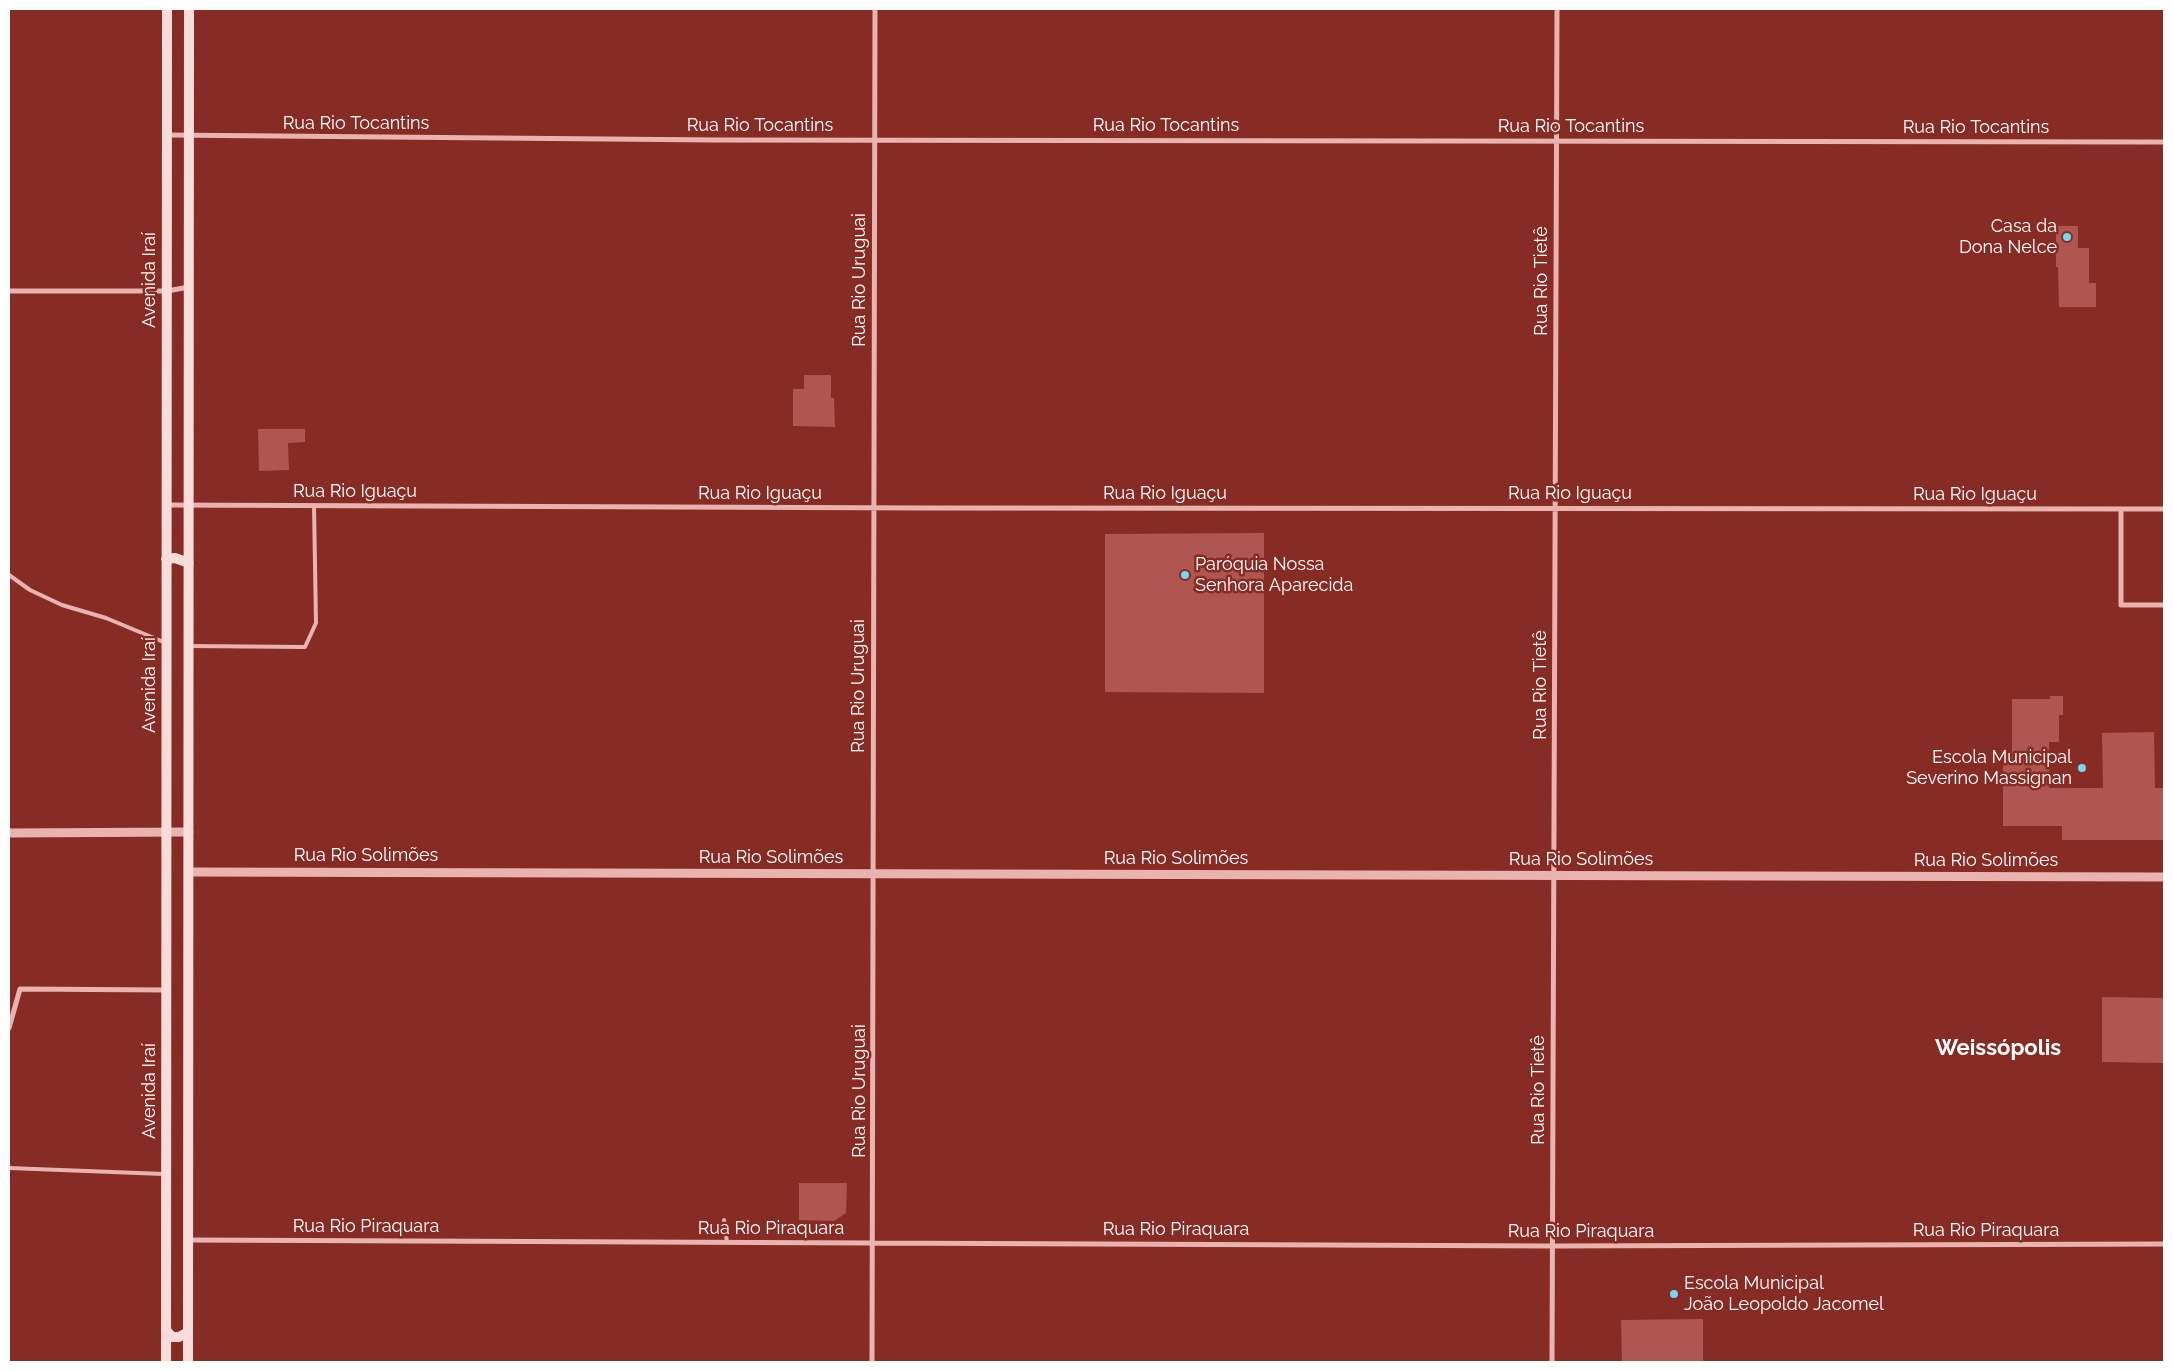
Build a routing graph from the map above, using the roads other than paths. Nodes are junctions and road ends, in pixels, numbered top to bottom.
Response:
1 (166, 9) edge
2 (189, 9) edge
3 (875, 9) edge
4 (1557, 9) edge
5 (167, 134) junction
6 (189, 136) junction
7 (875, 140) junction
8 (1556, 141) junction
9 (2164, 142) edge
10 (189, 287) junction
11 (9, 291) edge
12 (167, 291) junction
13 (189, 504) junction
14 (166, 505) junction
15 (314, 506) junction
16 (873, 508) junction
17 (1556, 508) junction
18 (2121, 509) junction
19 (2164, 509) edge
20 (166, 559) junction
21 (189, 564) junction
22 (9, 575) edge
23 (2164, 605) edge
24 (166, 644) junction
25 (189, 646) junction
26 (166, 832) junction
27 (189, 832) junction
28 (9, 833) edge
29 (189, 872) junction
30 (873, 875) junction
31 (1554, 876) junction
32 (2164, 878) edge
33 (166, 990) junction
34 (9, 1028) edge
35 (9, 1168) edge
36 (166, 1174) junction
37 (724, 1220) dead end
38 (188, 1240) junction
39 (727, 1242) junction
40 (874, 1242) junction
41 (2164, 1244) edge
42 (1552, 1246) junction
43 (166, 1330) junction
44 (188, 1332) junction
45 (166, 1362) edge
46 (188, 1362) edge
47 (872, 1362) edge
48 (1552, 1362) edge

1 - 5 main road, Avenida Iraí
2 - 6 main road
3 - 7 street, Rua Rio Uruguai
4 - 8 street, Rua Rio Tietê
5 - 6 street, Rua Rio Tocantins
5 - 12 main road, Avenida Iraí
6 - 7 street, Rua Rio Tocantins
6 - 10 main road
7 - 8 street, Rua Rio Tocantins
7 - 16 street, Rua Rio Uruguai
8 - 9 street, Rua Rio Tocantins
8 - 17 street, Rua Rio Tietê
10 - 12 street
10 - 13 main road
11 - 12 street
12 - 14 main road, Avenida Iraí
13 - 14 street, Rua Rio Iguaçu
13 - 15 street, Rua Rio Iguaçu
13 - 21 main road
14 - 20 main road, Avenida Iraí
15 - 16 street, Rua Rio Iguaçu
15 - 25 lane
16 - 17 street, Rua Rio Iguaçu
16 - 30 street, Rua Rio Uruguai
17 - 18 street, Rua Rio Iguaçu
17 - 31 street, Rua Rio Tietê
18 - 19 street, Rua Rio Iguaçu
18 - 23 street
20 - 21 main road
20 - 24 main road, Avenida Iraí
21 - 25 main road
22 - 24 lane
24 - 26 main road, Avenida Iraí
25 - 27 main road
26 - 27 street
26 - 28 street
26 - 33 main road, Avenida Iraí
27 - 29 main road
29 - 30 street, Rua Rio Solimões
29 - 38 main road
30 - 31 street, Rua Rio Solimões
30 - 40 street, Rua Rio Uruguai
31 - 32 street, Rua Rio Solimões
31 - 42 street, Rua Rio Tietê
33 - 34 street
33 - 36 main road, Avenida Iraí
35 - 36 lane
36 - 43 main road, Avenida Iraí
37 - 39 lane
38 - 39 street, Rua Rio Piraquara
38 - 44 main road
39 - 40 street, Rua Rio Piraquara
40 - 42 street, Rua Rio Piraquara
40 - 47 street, Rua Rio Uruguai
41 - 42 street, Rua Rio Piraquara
42 - 48 street, Rua Rio Tietê
43 - 44 main road
43 - 45 main road, Avenida Iraí
44 - 46 main road

